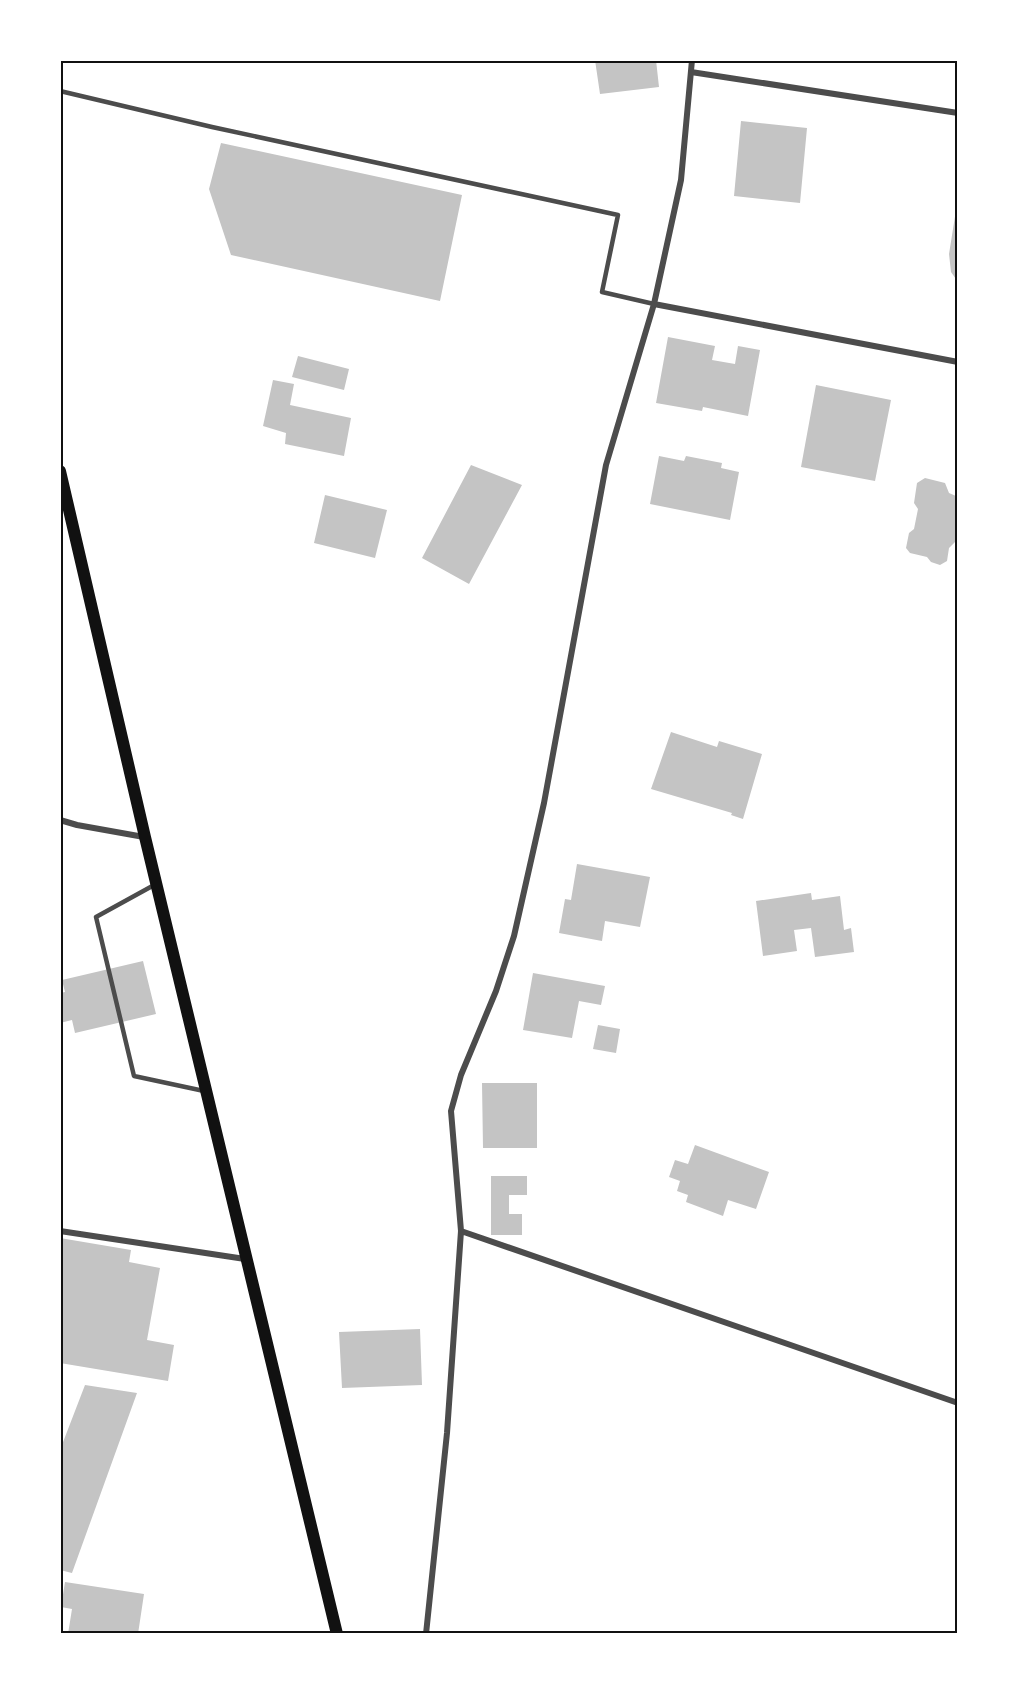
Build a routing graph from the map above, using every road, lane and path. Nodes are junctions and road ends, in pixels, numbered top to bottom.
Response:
1 (692, 60) edge
2 (691, 72) junction
3 (60, 91) edge
4 (958, 113) edge
5 (654, 304) junction
6 (958, 362) edge
7 (60, 471) edge
8 (60, 820) edge
9 (145, 837) junction
10 (156, 884) junction
11 (206, 1091) junction
12 (60, 1231) edge
13 (461, 1231) junction
14 (245, 1259) junction
15 (958, 1403) edge
16 (337, 1634) edge
17 (426, 1634) edge

1 - 2 street
2 - 4 street
2 - 5 street
3 - 5 lane
5 - 6 street
5 - 13 street
7 - 9 main road
8 - 9 street
9 - 10 main road
10 - 11 main road
10 - 11 lane
11 - 14 main road
12 - 14 street
13 - 15 street
13 - 17 street
14 - 16 main road

